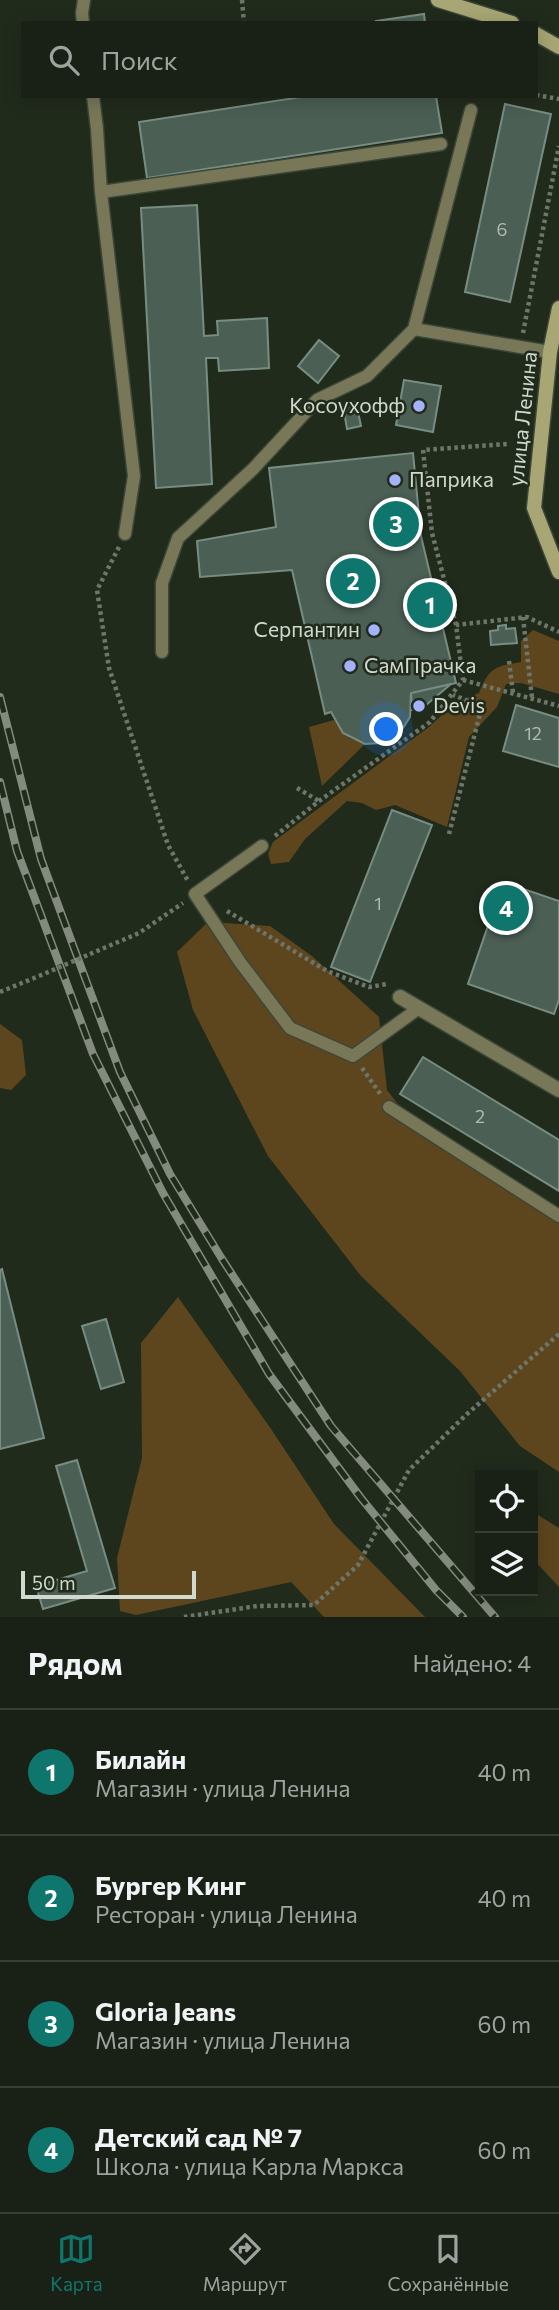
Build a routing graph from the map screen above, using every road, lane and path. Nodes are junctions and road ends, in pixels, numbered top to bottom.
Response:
1 (84, 0) edge
2 (242, 0) edge
3 (438, 0) edge
4 (83, 21) edge
5 (244, 21) edge
6 (506, 21) edge
7 (538, 35) edge
8 (559, 47) edge
9 (538, 95) edge
10 (93, 98) edge
11 (559, 99) edge
12 (471, 110) dead end
13 (441, 144) dead end
14 (559, 146) edge
15 (101, 192) junction
16 (559, 308) edge
17 (414, 329) junction
18 (520, 347) junction
19 (551, 352) junction
20 (508, 444) dead end
21 (125, 534) joint
22 (559, 572) edge
23 (523, 617) junction
24 (456, 625) junction
25 (559, 632) edge
26 (526, 645) junction
27 (517, 646) dead end
28 (162, 652) dead end
29 (509, 661) dead end
30 (463, 680) junction
31 (513, 693) junction
32 (453, 695) junction
33 (532, 698) junction
34 (559, 706) edge
35 (297, 788) dead end
36 (319, 801) junction
37 (449, 834) dead end
38 (262, 846) joint
39 (195, 894) junction
40 (203, 907) junction
41 (389, 984) dead end
42 (0, 992) edge
43 (400, 997) dead end
44 (419, 1008) junction
45 (353, 1056) junction
46 (559, 1090) edge
47 (389, 1107) joint
48 (559, 1216) edge
49 (559, 1334) edge
50 (184, 1617) edge

1 - 4 lane
2 - 5 path
3 - 6 street
7 - 8 street
9 - 11 path
10 - 15 lane
12 - 17 lane
13 - 15 lane
14 - 18 path
15 - 21 lane
16 - 19 street, улица Ленина
17 - 18 lane
17 - 28 lane
18 - 19 lane
19 - 22 street, улица Ленина
20 - 24 path
21 - 39 path
23 - 24 path
23 - 25 path
23 - 26 path
24 - 30 path
26 - 27 path
26 - 33 path
29 - 31 path
30 - 31 path
30 - 32 path
31 - 33 path
32 - 36 path
32 - 37 path
33 - 34 path
35 - 36 path
36 - 38 path
38 - 39 lane
39 - 40 lane
39 - 42 path, bridge
40 - 41 path
40 - 45 lane
43 - 44 street
44 - 45 lane
44 - 46 street
45 - 47 path
47 - 48 lane
49 - 50 path

